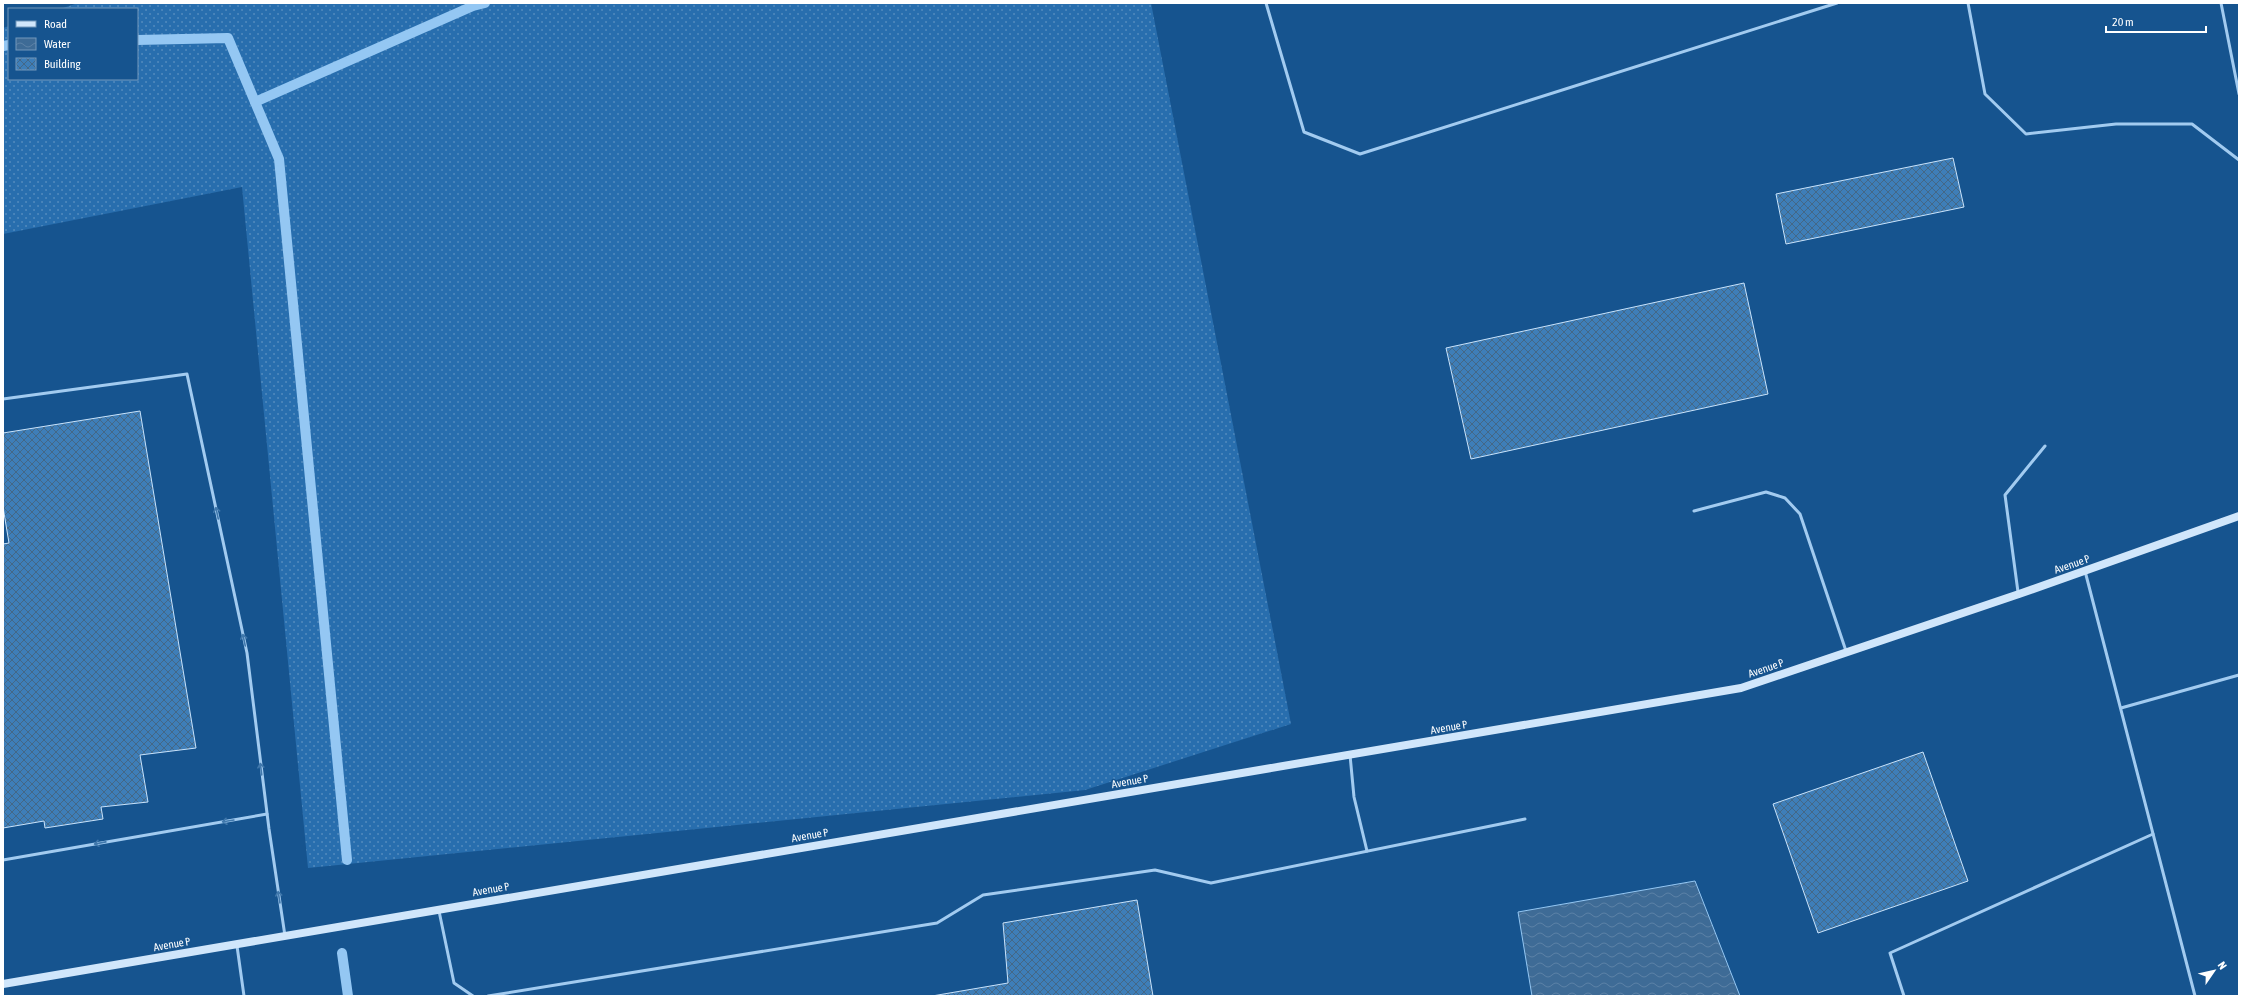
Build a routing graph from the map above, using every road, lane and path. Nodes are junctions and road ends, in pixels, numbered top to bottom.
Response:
1 (1266, 3) edge
2 (1837, 3) edge
3 (1968, 3) edge
4 (2221, 3) edge
5 (2239, 94) edge
6 (2239, 160) edge
7 (3, 399) edge
8 (2045, 446) dead end
9 (1694, 511) dead end
10 (2239, 516) edge
11 (2085, 571) junction
12 (2019, 594) junction
13 (1846, 653) junction
14 (2239, 675) edge
15 (2121, 708) junction
16 (1350, 755) junction
17 (267, 814) junction
18 (1525, 819) dead end
19 (2153, 834) junction
20 (1367, 851) junction
21 (3, 860) edge
22 (438, 910) junction
23 (285, 936) junction
24 (237, 944) junction
25 (3, 984) edge
26 (244, 996) edge
27 (473, 996) edge
28 (488, 996) edge
29 (1904, 996) edge
30 (2195, 996) edge

1 - 2 lane
3 - 6 lane
4 - 5 lane
17 -> 7 lane
8 - 12 lane
9 - 13 lane
10 - 11 street, Avenue P
11 - 12 street, Avenue P
11 - 15 lane
12 - 13 street, Avenue P
13 - 16 street, Avenue P
14 - 15 lane
15 - 19 lane
16 - 20 lane
16 - 22 street, Avenue P
17 -> 21 lane
23 -> 17 lane
18 - 20 lane
19 - 29 lane
19 - 30 lane
20 - 28 lane
22 - 23 street, Avenue P
22 - 27 lane
23 - 24 street, Avenue P
24 - 25 street, Avenue P
24 - 26 lane

